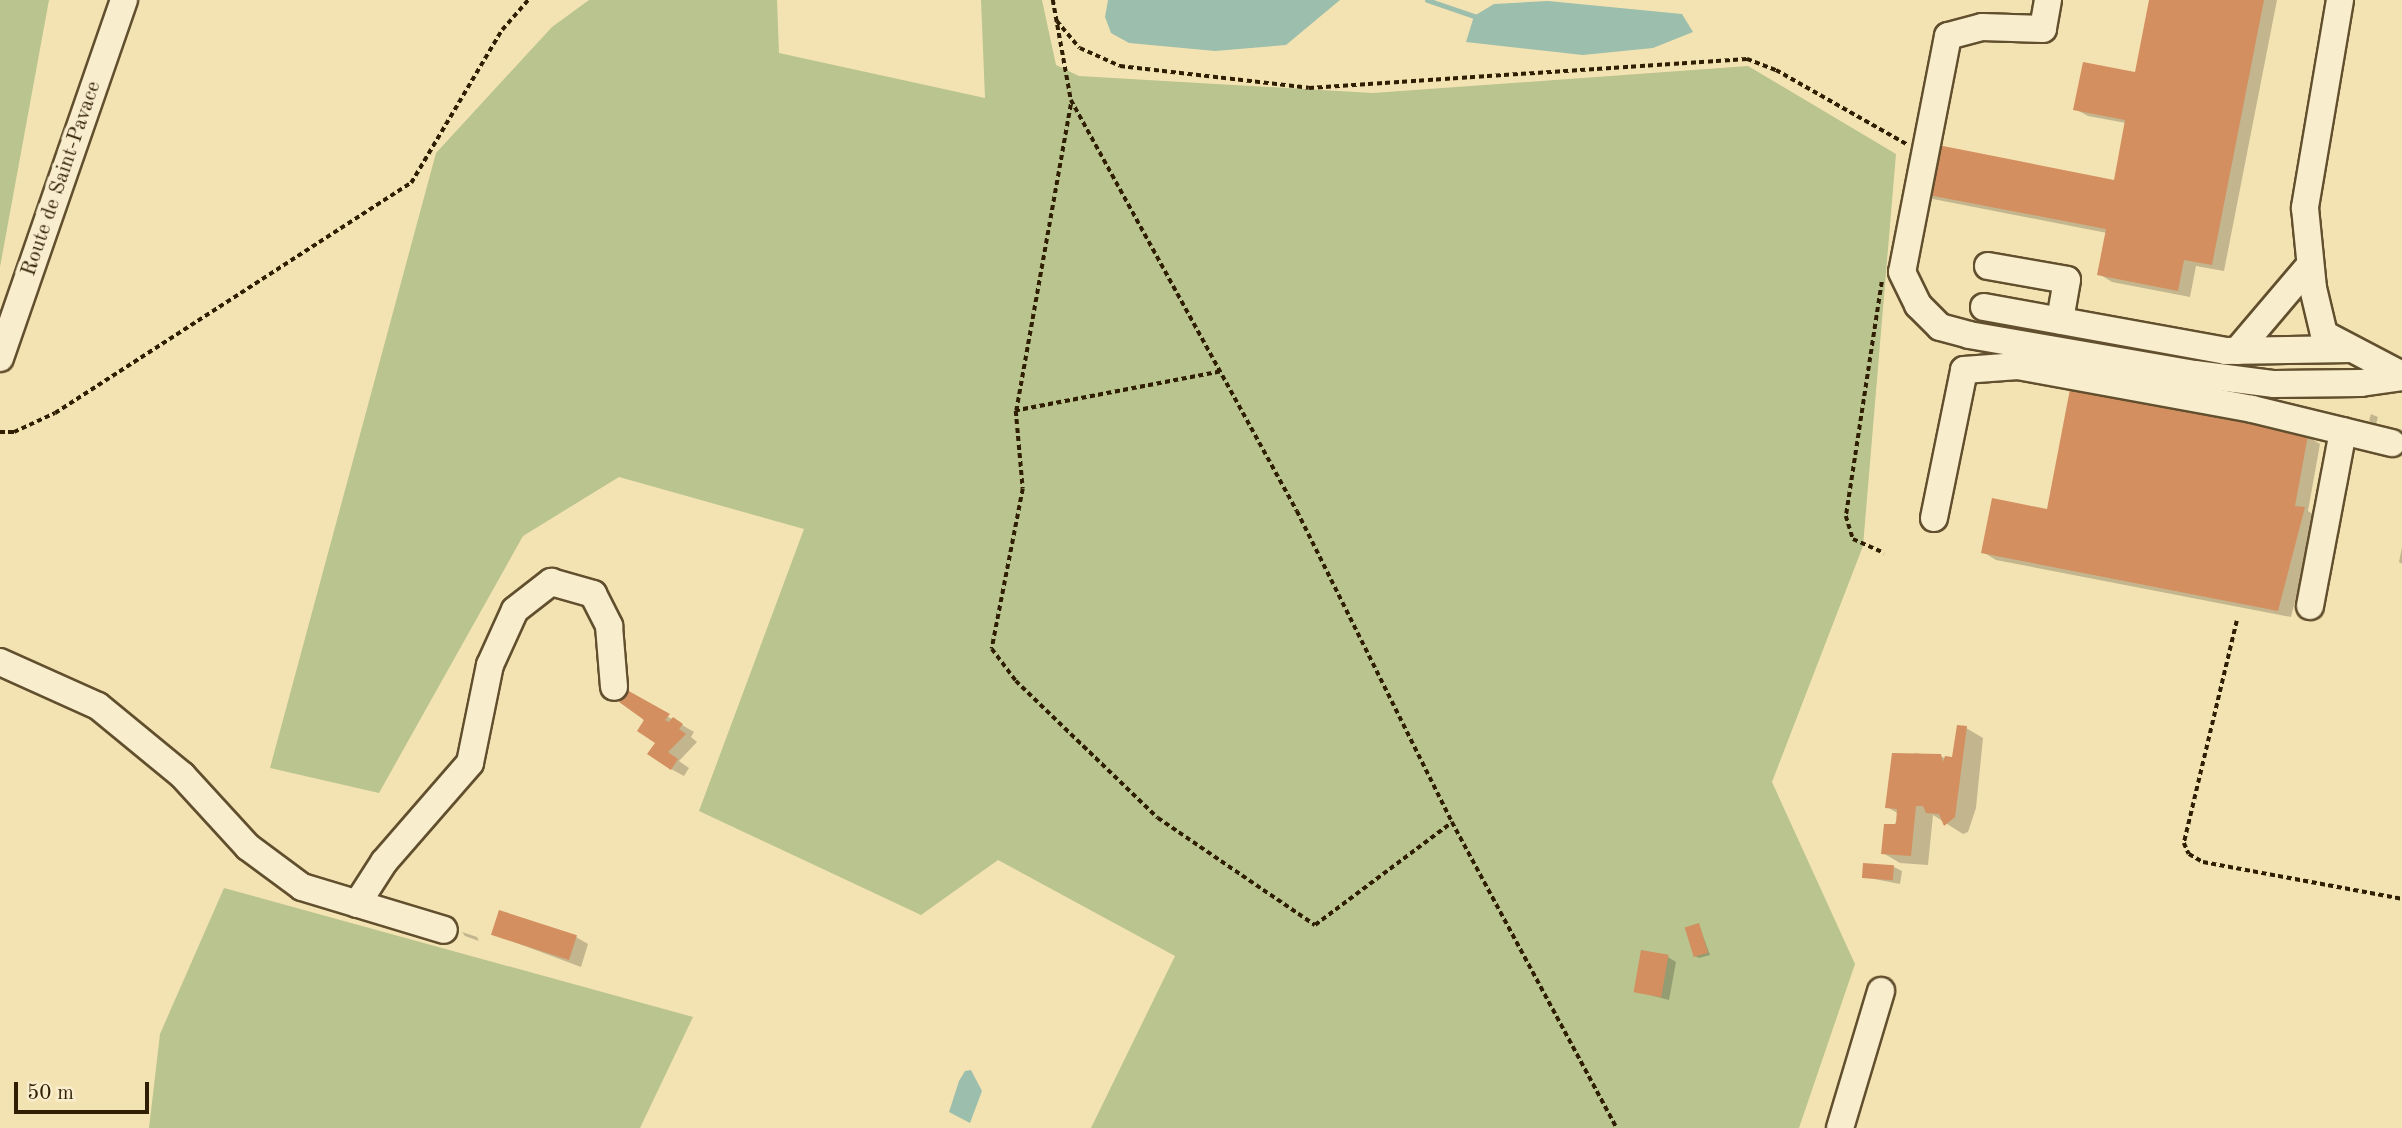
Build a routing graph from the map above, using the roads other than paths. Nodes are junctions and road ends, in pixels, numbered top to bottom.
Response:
1 (124, 0) edge
2 (2048, 0) edge
3 (2340, 0) edge
4 (2310, 265) junction
5 (1988, 266) dead end
6 (1984, 307) dead end
7 (2060, 320) junction
8 (2356, 349) junction
9 (2237, 351) junction
10 (0, 358) edge
11 (2402, 376) edge
12 (2343, 431) junction
13 (2392, 443) dead end
14 (1934, 518) dead end
15 (2310, 606) dead end
16 (0, 662) edge
17 (614, 687) dead end
18 (357, 904) junction
19 (444, 930) dead end
20 (1881, 991) dead end
21 (1840, 1128) edge

1 - 10 street, Route de Saint-Pavace
2 - 11 street
3 - 4 street
4 - 8 street
4 - 9 street
5 - 7 street
6 - 7 street
7 - 9 street
8 - 9 street
8 - 11 street
12 - 13 street
12 - 14 street
12 - 15 street
16 - 18 street
17 - 18 street
18 - 19 street
20 - 21 street

